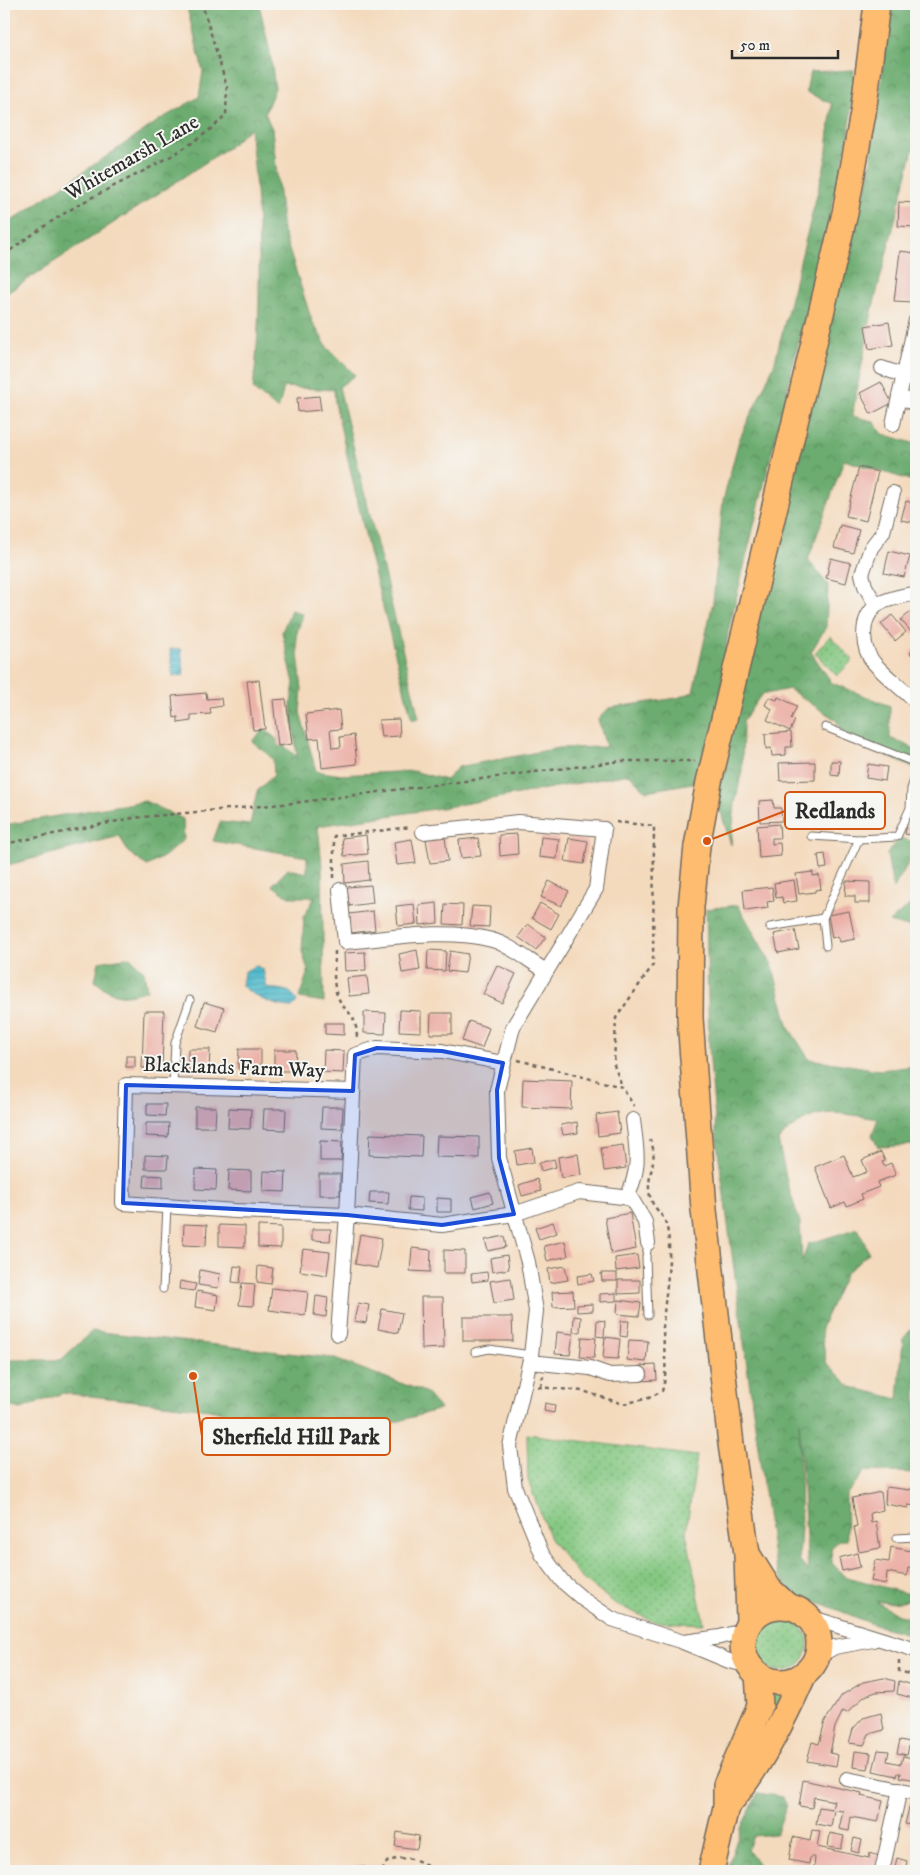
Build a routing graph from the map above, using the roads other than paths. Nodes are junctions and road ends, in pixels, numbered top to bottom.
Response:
1 (877, 4) edge
2 (916, 320) edge
3 (882, 368) dead end
4 (902, 375) junction
5 (899, 396) junction
6 (915, 404) dead end
7 (893, 424) dead end
8 (893, 493) dead end
9 (916, 594) edge
10 (876, 606) junction
11 (916, 702) edge
12 (825, 727) dead end
13 (916, 763) edge
14 (916, 774) edge
15 (421, 829) road end
16 (811, 836) dead end
17 (859, 839) junction
18 (337, 886) road end
19 (823, 918) junction
20 (770, 927) dead end
21 (826, 946) dead end
22 (546, 970) junction
23 (190, 1000) dead end
24 (508, 1061) junction
25 (173, 1086) junction
26 (353, 1091) junction
27 (635, 1116) road end
28 (627, 1198) junction
29 (167, 1206) junction
30 (514, 1214) junction
31 (347, 1215) junction
32 (648, 1243) joint
33 (163, 1289) dead end
34 (648, 1315) dead end
35 (338, 1334) dead end
36 (475, 1352) dead end
37 (530, 1359) junction
38 (640, 1374) dead end
39 (916, 1537) edge
40 (896, 1538) dead end
41 (747, 1554) junction
42 (796, 1611) junction
43 (747, 1626) junction
44 (876, 1639) junction
45 (683, 1642) junction
46 (916, 1650) edge
47 (811, 1665) junction
48 (754, 1670) junction
49 (847, 1779) dead end
50 (900, 1789) junction
51 (916, 1793) edge
52 (726, 1807) junction
53 (710, 1871) edge
54 (882, 1871) edge

1 - 41 highway
2 - 4 street
3 - 4 street
4 - 5 street
5 - 6 street
5 - 7 street
8 - 10 street
9 - 10 street
10 - 11 street
12 - 13 lane
14 - 17 lane
15 - 22 street
16 - 17 lane
17 - 19 lane
18 - 22 street
19 - 20 lane
19 - 21 lane
22 - 24 street
23 - 25 lane
24 - 26 street
24 - 30 street
25 - 26 street, Blacklands Farm Way
25 - 29 street, Blacklands Farm Way
26 - 31 street
27 - 28 street
28 - 30 street, Blacklands Farm Way
28 - 32 street
29 - 31 street, Blacklands Farm Way
29 - 33 lane
30 - 31 street, Blacklands Farm Way
30 - 37 street
31 - 35 street
32 - 34 lane
36 - 37 lane
37 - 38 street
37 - 45 street
39 - 40 lane
41 - 42 highway
41 - 43 highway
42 - 43 highway
42 - 44 street
42 - 47 highway
43 - 45 street
43 - 48 highway
44 - 46 street
44 - 47 street
45 - 48 street
47 - 48 highway
47 - 52 highway
48 - 52 highway
49 - 50 street
50 - 51 street
50 - 54 street
52 - 53 highway

